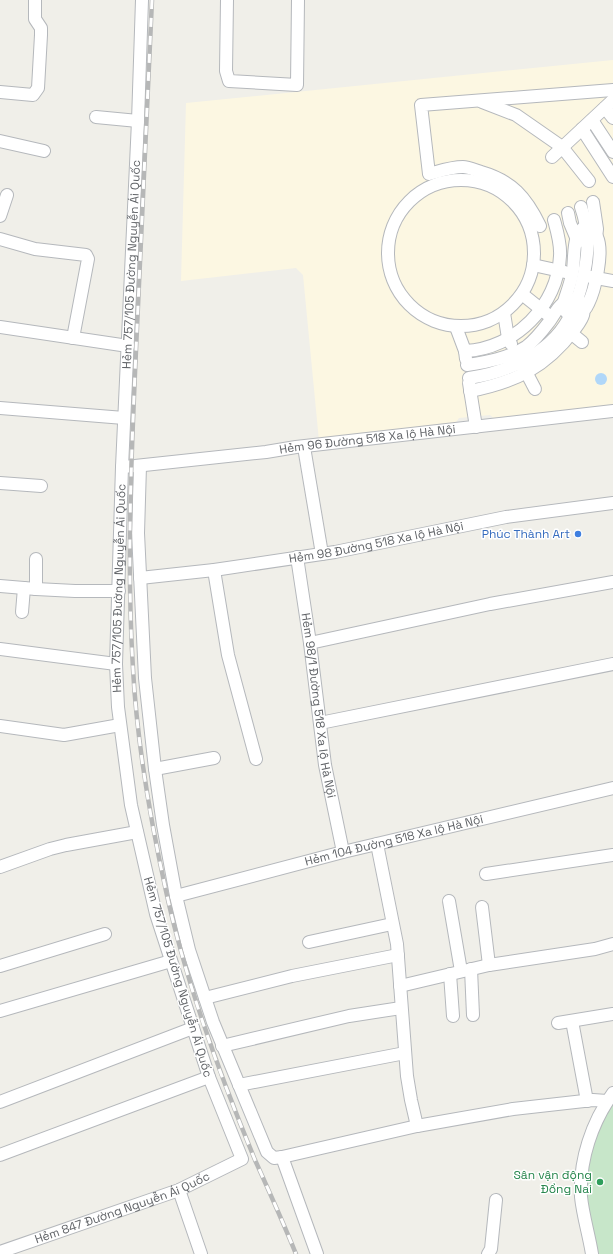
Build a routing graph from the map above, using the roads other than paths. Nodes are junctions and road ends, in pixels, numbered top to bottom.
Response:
1 (35, 0) edge
2 (142, 0) edge
3 (227, 0) edge
4 (298, 0) edge
5 (613, 90) edge
6 (0, 92) edge
7 (477, 101) junction
8 (609, 104) edge
9 (96, 117) dead end
10 (613, 118) edge
11 (592, 120) junction
12 (138, 121) junction
13 (582, 129) junction
14 (0, 141) edge
15 (562, 147) junction
16 (44, 150) dead end
17 (613, 152) edge
18 (552, 157) dead end
19 (613, 177) edge
20 (589, 181) dead end
21 (7, 195) dead end
22 (581, 208) junction
23 (568, 213) junction
24 (0, 216) edge
25 (554, 220) junction
26 (587, 226) junction
27 (535, 228) junction
28 (597, 236) junction
29 (0, 239) edge
30 (577, 239) junction
31 (588, 251) junction
32 (533, 265) junction
33 (558, 270) junction
34 (578, 274) junction
35 (597, 278) junction
36 (613, 281) edge
37 (522, 294) junction
38 (564, 303) junction
39 (580, 305) junction
40 (541, 309) junction
41 (504, 313) junction
42 (571, 315) junction
43 (552, 318) junction
44 (0, 327) edge
45 (456, 327) junction
46 (567, 330) junction
47 (73, 338) junction
48 (508, 338) junction
49 (582, 342) dead end
50 (128, 346) junction
51 (465, 351) junction
52 (521, 363) junction
53 (467, 365) junction
54 (469, 378) junction
55 (535, 390) dead end
56 (470, 391) junction
57 (0, 408) edge
58 (613, 411) edge
59 (124, 418) junction
60 (476, 427) junction
61 (304, 447) junction
62 (122, 466) junction
63 (140, 466) junction
64 (0, 483) edge
65 (41, 486) dead end
66 (613, 503) edge
67 (322, 554) junction
68 (297, 557) junction
69 (36, 560) dead end
70 (214, 570) junction
71 (140, 578) junction
72 (613, 582) edge
73 (0, 586) edge
74 (30, 588) junction
75 (119, 590) junction
76 (22, 612) dead end
77 (310, 643) junction
78 (0, 649) edge
79 (116, 664) junction
80 (613, 664) edge
81 (320, 724) junction
82 (120, 725) junction
83 (0, 726) edge
84 (214, 758) dead end
85 (256, 759) dead end
86 (155, 769) junction
87 (613, 788) edge
88 (137, 832) junction
89 (377, 844) junction
90 (343, 852) junction
91 (613, 855) edge
92 (0, 867) edge
93 (486, 874) dead end
94 (176, 896) junction
95 (449, 901) dead end
96 (482, 907) dead end
97 (392, 924) junction
98 (105, 934) dead end
99 (309, 942) dead end
100 (613, 944) edge
101 (398, 955) junction
102 (171, 961) junction
103 (489, 965) junction
104 (0, 966) edge
105 (460, 971) junction
106 (400, 986) junction
107 (205, 998) junction
108 (401, 1008) junction
109 (0, 1010) edge
110 (613, 1014) edge
111 (473, 1015) dead end
112 (453, 1016) dead end
113 (572, 1021) junction
114 (558, 1023) dead end
115 (193, 1028) junction
116 (222, 1046) junction
117 (405, 1053) junction
118 (208, 1077) junction
119 (239, 1085) junction
120 (610, 1097) edge
121 (586, 1101) junction
122 (0, 1102) edge
123 (417, 1126) junction
124 (0, 1155) edge
125 (282, 1157) junction
126 (242, 1159) joint
127 (179, 1190) junction
128 (496, 1200) dead end
129 (0, 1252) edge
130 (200, 1254) edge
131 (317, 1254) edge
132 (488, 1254) edge
133 (592, 1254) edge

1 - 6 street
2 - 12 street, Hẻm 757/105 Đường Nguyễn Ái Quốc
3 - 4 street
5 - 7 street
7 - 15 street
7 - 27 street
8 - 10 street
8 - 11 street
9 - 12 street
11 - 13 street
11 - 17 street
12 - 50 street, Hẻm 757/105 Đường Nguyễn Ái Quốc
13 - 15 street
13 - 19 street
14 - 16 street
15 - 18 street
15 - 20 street
21 - 24 street
22 - 23 street
22 - 26 street
22 - 28 street
23 - 25 street
23 - 30 street
25 - 27 street
25 - 33 street
26 - 28 street
26 - 30 street
26 - 31 street
27 - 32 street
27 - 45 street
28 - 31 street
28 - 35 street
29 - 47 street
30 - 31 street
30 - 34 street
31 - 34 street
32 - 33 street
32 - 37 street
33 - 34 street
33 - 40 street
34 - 35 street
34 - 38 street
34 - 39 street
35 - 36 street
35 - 39 street
37 - 40 street
37 - 41 street
38 - 39 street
38 - 42 street
38 - 43 street
39 - 42 street
39 - 46 street
40 - 43 street
40 - 48 street
41 - 45 street
41 - 48 street
42 - 46 street
43 - 46 street
43 - 52 street
44 - 47 street
45 - 51 street
46 - 49 street
46 - 52 street
47 - 50 street
48 - 51 street
48 - 52 street
50 - 59 street, Hẻm 757/105 Đường Nguyễn Ái Quốc
51 - 53 street
52 - 53 street
52 - 54 street
52 - 55 street
52 - 56 street
53 - 54 street
54 - 56 street
56 - 60 street
57 - 59 street
58 - 60 street, Hẻm 96 Đường 518 Xa lộ Hà Nội
59 - 62 street, Hẻm 757/105 Đường Nguyễn Ái Quốc
60 - 61 street, Hẻm 96 Đường 518 Xa lộ Hà Nội
61 - 63 street, Hẻm 96 Đường 518 Xa lộ Hà Nội
61 - 67 street
62 - 63 street, Hẻm 96 Đường 518 Xa lộ Hà Nội
62 - 75 street, Hẻm 757/105 Đường Nguyễn Ái Quốc
63 - 71 street
64 - 65 street
66 - 67 street, Hẻm 98 Đường 518 Xa lộ Hà Nội
67 - 68 street, Hẻm 98 Đường 518 Xa lộ Hà Nội
68 - 70 street, Hẻm 98 Đường 518 Xa lộ Hà Nội
68 - 77 street, Hẻm 98/1 Đường 518 Xa lộ Hà Nội
69 - 74 street
70 - 71 street, Hẻm 98 Đường 518 Xa lộ Hà Nội
70 - 85 street
71 - 86 street
72 - 77 street
73 - 74 street
74 - 75 street
74 - 76 street
75 - 79 street, Hẻm 757/105 Đường Nguyễn Ái Quốc
77 - 81 street, Hẻm 98/1 Đường 518 Xa lộ Hà Nội
78 - 79 street
79 - 82 street, Hẻm 757/105 Đường Nguyễn Ái Quốc
80 - 81 street
81 - 90 street, Hẻm 98/1 Đường 518 Xa lộ Hà Nội
82 - 83 street
82 - 88 street, Hẻm 757/105 Đường Nguyễn Ái Quốc
84 - 86 street
86 - 94 street
87 - 89 street, Hẻm 104 Đường 518 Xa lộ Hà Nội
88 - 92 street
88 - 102 street, Hẻm 757/105 Đường Nguyễn Ái Quốc
89 - 90 street, Hẻm 104 Đường 518 Xa lộ Hà Nội
89 - 97 street
90 - 94 street, Hẻm 104 Đường 518 Xa lộ Hà Nội
91 - 93 street
94 - 107 street
95 - 105 street
96 - 103 street
97 - 99 street
97 - 101 street
98 - 104 street
100 - 103 street
101 - 106 street
101 - 107 street
102 - 109 street
102 - 115 street, Hẻm 757/105 Đường Nguyễn Ái Quốc
103 - 105 street
105 - 106 street
105 - 111 street
105 - 112 street
106 - 108 street
107 - 116 street
108 - 116 street
108 - 117 street
110 - 113 street
113 - 114 street
113 - 121 street
115 - 118 street, Hẻm 757/105 Đường Nguyễn Ái Quốc
115 - 122 street
116 - 119 street
117 - 119 street
117 - 123 street
118 - 124 street
118 - 126 street, Hẻm 757/105 Đường Nguyễn Ái Quốc
119 - 125 street
120 - 121 street
120 - 133 street
121 - 123 street
123 - 125 street
125 - 131 street
126 - 127 street, Hẻm 847 Đường Nguyễn Ái Quốc
127 - 129 street, Hẻm 847 Đường Nguyễn Ái Quốc
127 - 130 street
128 - 132 street

